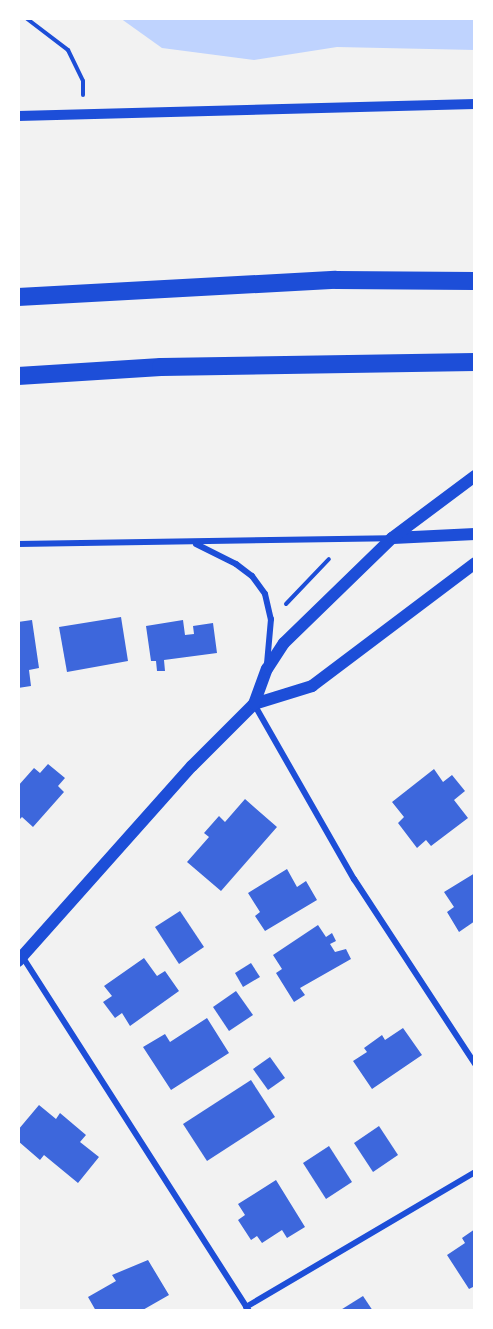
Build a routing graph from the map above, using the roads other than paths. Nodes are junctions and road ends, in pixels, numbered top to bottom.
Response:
1 (475, 104) edge
2 (18, 116) edge
3 (475, 280) edge
4 (18, 297) edge
5 (475, 362) edge
6 (18, 376) edge
7 (475, 476) edge
8 (475, 534) edge
9 (392, 538) junction
10 (193, 542) junction
11 (18, 544) edge
12 (475, 563) edge
13 (267, 669) junction
14 (254, 704) junction
15 (20, 958) edge
16 (475, 1064) edge
17 (475, 1172) edge
18 (247, 1309) edge

1 - 2 street
3 - 4 highway
5 - 6 highway
7 - 9 main road
8 - 9 main road
9 - 10 street
9 - 13 main road
10 - 11 street
10 - 13 street
12 - 14 main road
13 - 14 main road
14 - 15 main road
14 - 16 street
15 - 18 street
17 - 18 street

